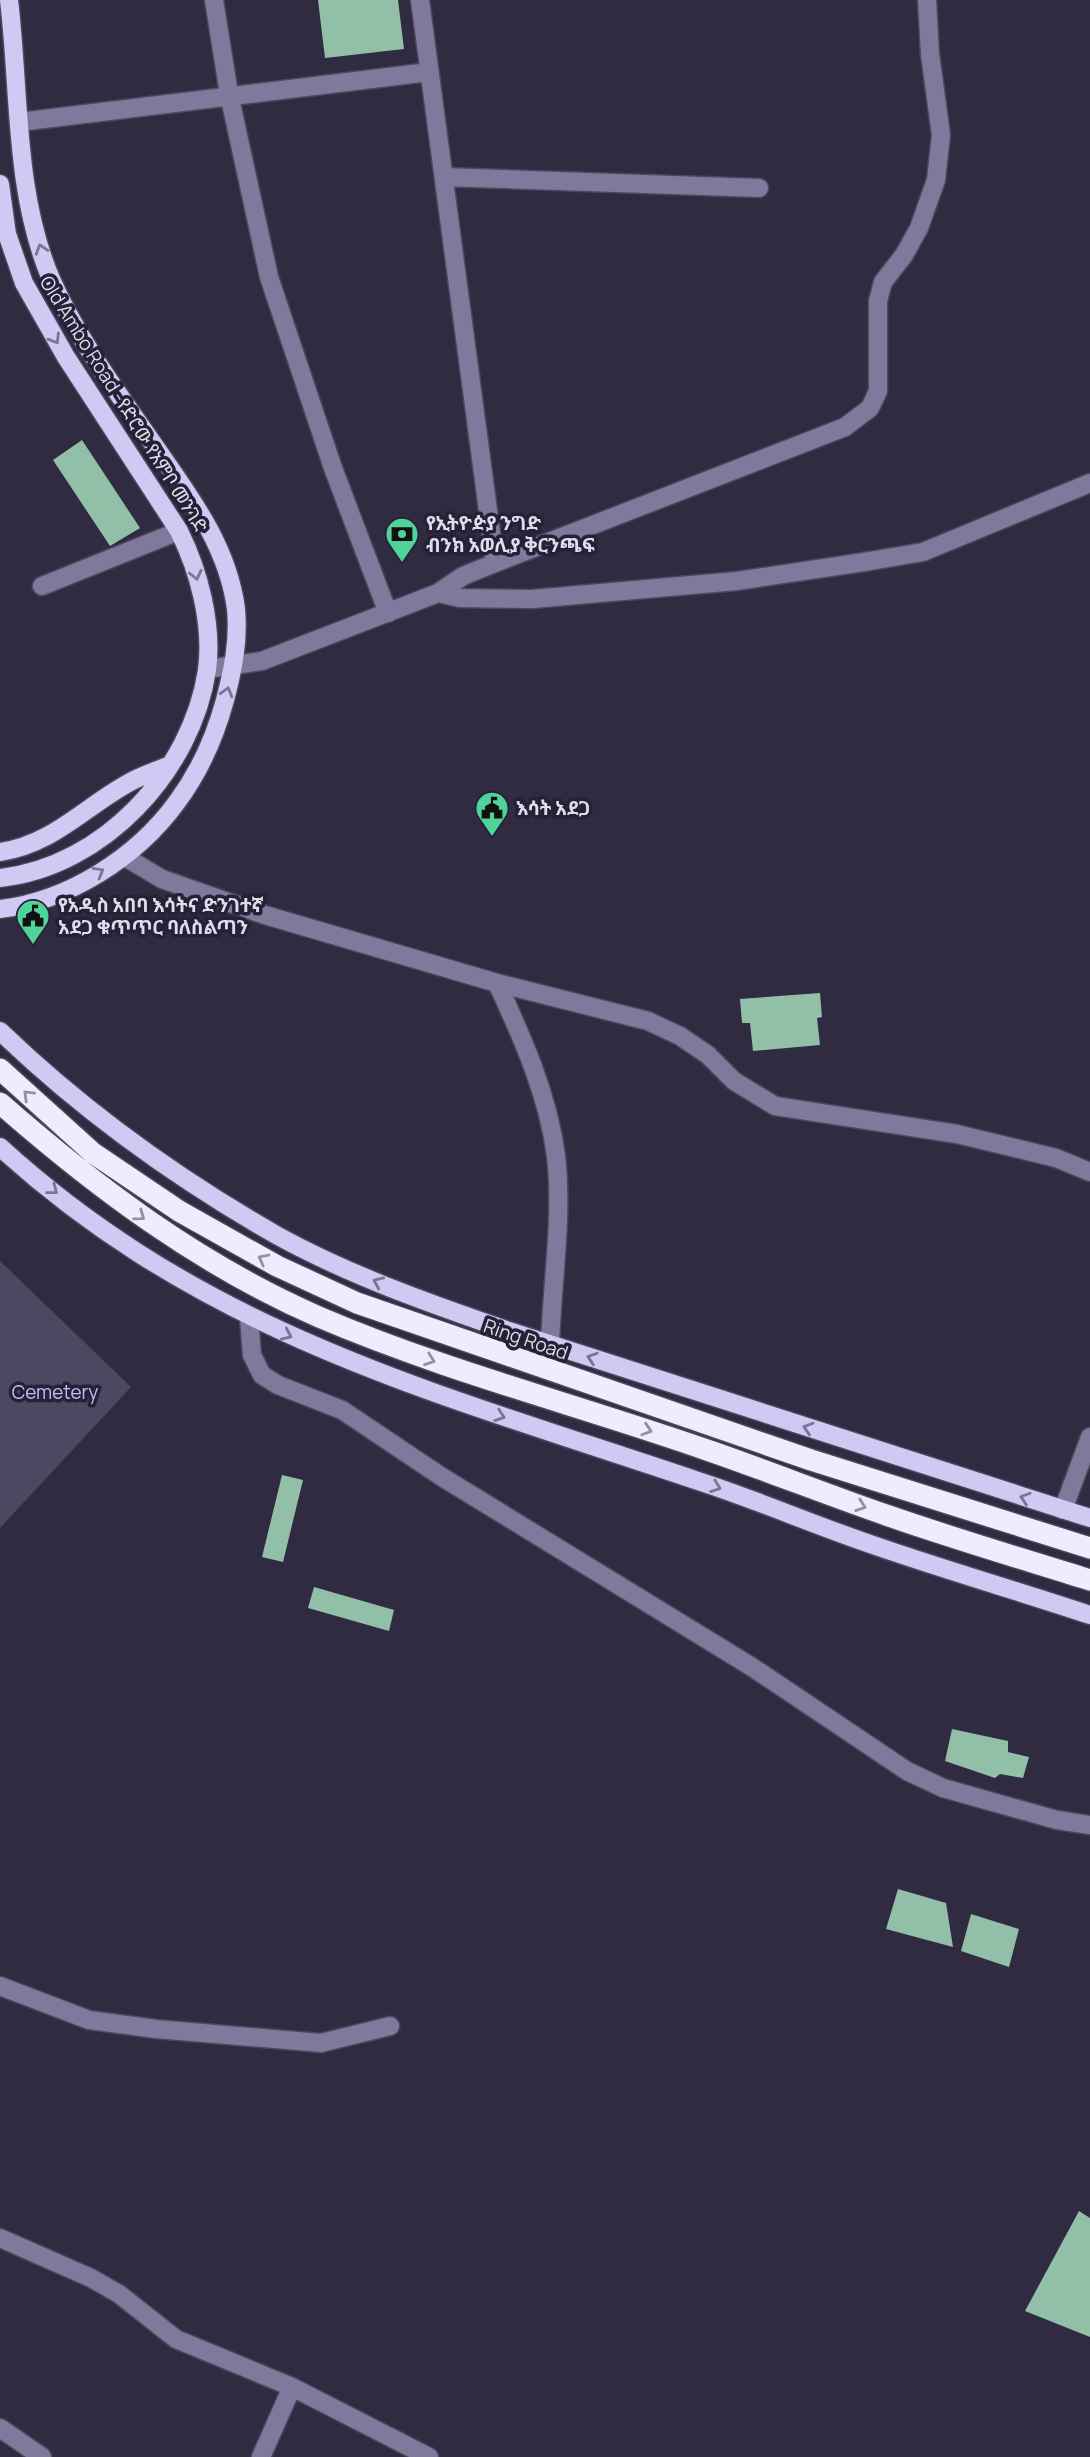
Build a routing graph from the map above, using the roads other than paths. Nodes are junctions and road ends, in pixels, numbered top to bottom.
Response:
1 (9, 0) edge
2 (214, 0) edge
3 (420, 0) edge
4 (927, 0) edge
5 (429, 72) junction
6 (229, 94) junction
7 (19, 122) junction
8 (444, 177) junction
9 (0, 184) edge
10 (760, 188) dead end
11 (3, 235) edge
12 (1090, 482) edge
13 (179, 531) junction
14 (495, 563) junction
15 (42, 586) dead end
16 (438, 593) junction
17 (388, 613) junction
18 (235, 665) junction
19 (207, 669) junction
20 (170, 765) junction
21 (0, 852) edge
22 (125, 857) junction
23 (0, 878) edge
24 (7, 908) edge
25 (0, 920) edge
26 (497, 983) junction
27 (0, 1031) edge
28 (0, 1069) edge
29 (0, 1102) edge
30 (0, 1147) edge
31 (1090, 1172) edge
32 (249, 1318) junction
33 (550, 1345) junction
34 (1090, 1437) edge
35 (1063, 1510) junction
36 (1090, 1518) edge
37 (1090, 1548) edge
38 (1090, 1580) edge
39 (1090, 1615) edge
40 (1090, 1825) edge
41 (0, 1986) edge
42 (390, 2026) dead end
43 (0, 2238) edge
44 (292, 2388) junction
45 (0, 2428) edge
46 (42, 2457) edge
47 (261, 2457) edge
48 (429, 2457) edge

1 - 7 main road, Old Ambo Road -የድሮው የአምቦ መንገድ
2 - 6 street
3 - 5 street
4 - 14 street
5 - 6 street
5 - 8 street
6 - 7 street
6 - 17 street
18 -> 7 main road, Old Ambo Road -የድሮው የአምቦ መንገድ
8 - 10 street
8 - 14 street
9 - 11 main road, Old Ambo Road -የድሮው የአምቦ መንገድ
11 -> 13 main road, Old Ambo Road -የድሮው የአምቦ መንገድ
12 - 16 street
13 - 15 street
13 -> 19 main road, Old Ambo Road -የድሮው የአምቦ መንገድ
14 - 16 street
16 - 17 street
17 - 18 street
18 - 19 street
22 -> 18 main road, Old Ambo Road -የድሮው የአምቦ መንገድ
19 - 20 main road, Old Ambo Road -የድሮው የአምቦ መንገድ
20 - 21 main road
20 - 23 main road, Old Ambo Road -የድሮው የአምቦ መንገድ
24 -> 22 main road, Old Ambo Road -የድሮው የአምቦ መንገድ
22 - 26 street
24 - 25 main road
26 - 31 street
26 - 33 street
33 -> 27 main road
37 -> 28 highway, Ring Road
29 -> 38 highway
30 -> 32 main road
32 -> 39 main road
32 - 40 street
35 -> 33 main road
34 - 35 street
35 - 36 main road
41 - 42 street
43 - 44 street
44 - 47 street
44 - 48 street
45 - 46 street

